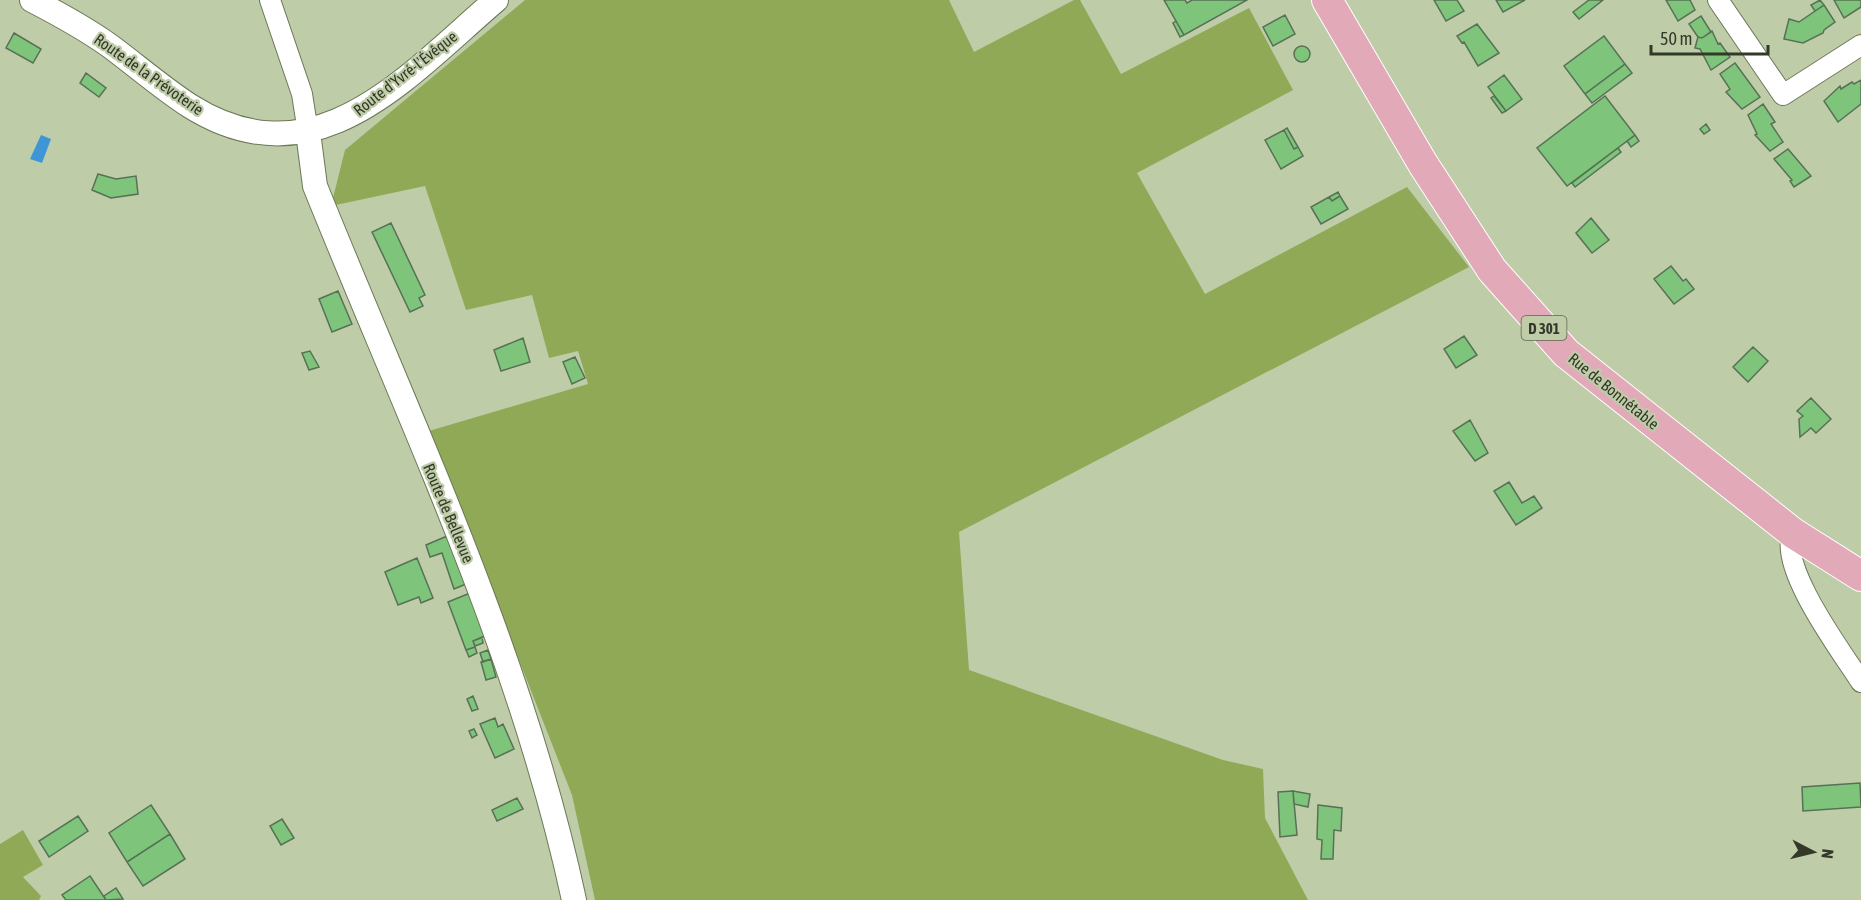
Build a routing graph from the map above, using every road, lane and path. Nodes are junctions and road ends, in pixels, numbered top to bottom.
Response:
1 (32, 0) edge
2 (270, 0) edge
3 (496, 0) edge
4 (1327, 0) edge
5 (1718, 0) edge
6 (1861, 45) edge
7 (308, 132) junction
8 (1793, 533) junction
9 (1861, 576) edge
10 (1861, 682) edge
11 (574, 900) edge

1 - 7 street, Route de la Prévoterie
2 - 7 street
3 - 7 street, Route d'Yvré-l'Évêque
4 - 8 main road, Rue de Bonnétable / D 301
5 - 6 street
7 - 11 street, Route de Bellevue
8 - 9 main road, Rue de Bonnétable / D 301
8 - 10 street

